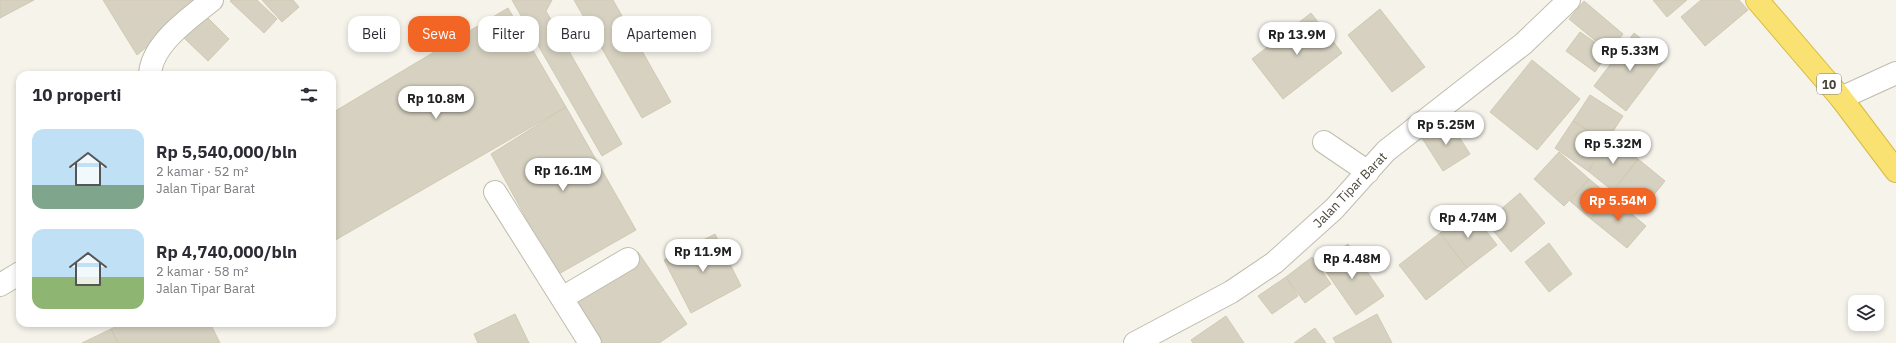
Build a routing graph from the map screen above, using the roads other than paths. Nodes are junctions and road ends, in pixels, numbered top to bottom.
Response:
1 (212, 0) edge
2 (1569, 0) edge
3 (1757, 0) edge
4 (151, 71) edge
5 (1896, 73) edge
6 (1841, 98) junction
7 (1324, 142) dead end
8 (1368, 172) junction
9 (1896, 172) edge
10 (495, 192) dead end
11 (628, 259) dead end
12 (562, 298) junction
13 (590, 343) edge
14 (1135, 343) edge

1 - 4 street
2 - 8 street, Jalan Tipar Barat
3 - 6 highway, 10
5 - 6 street
6 - 9 highway, 10
7 - 8 street
8 - 14 street, Jalan Tipar Barat
10 - 12 street
11 - 12 street
12 - 13 street

